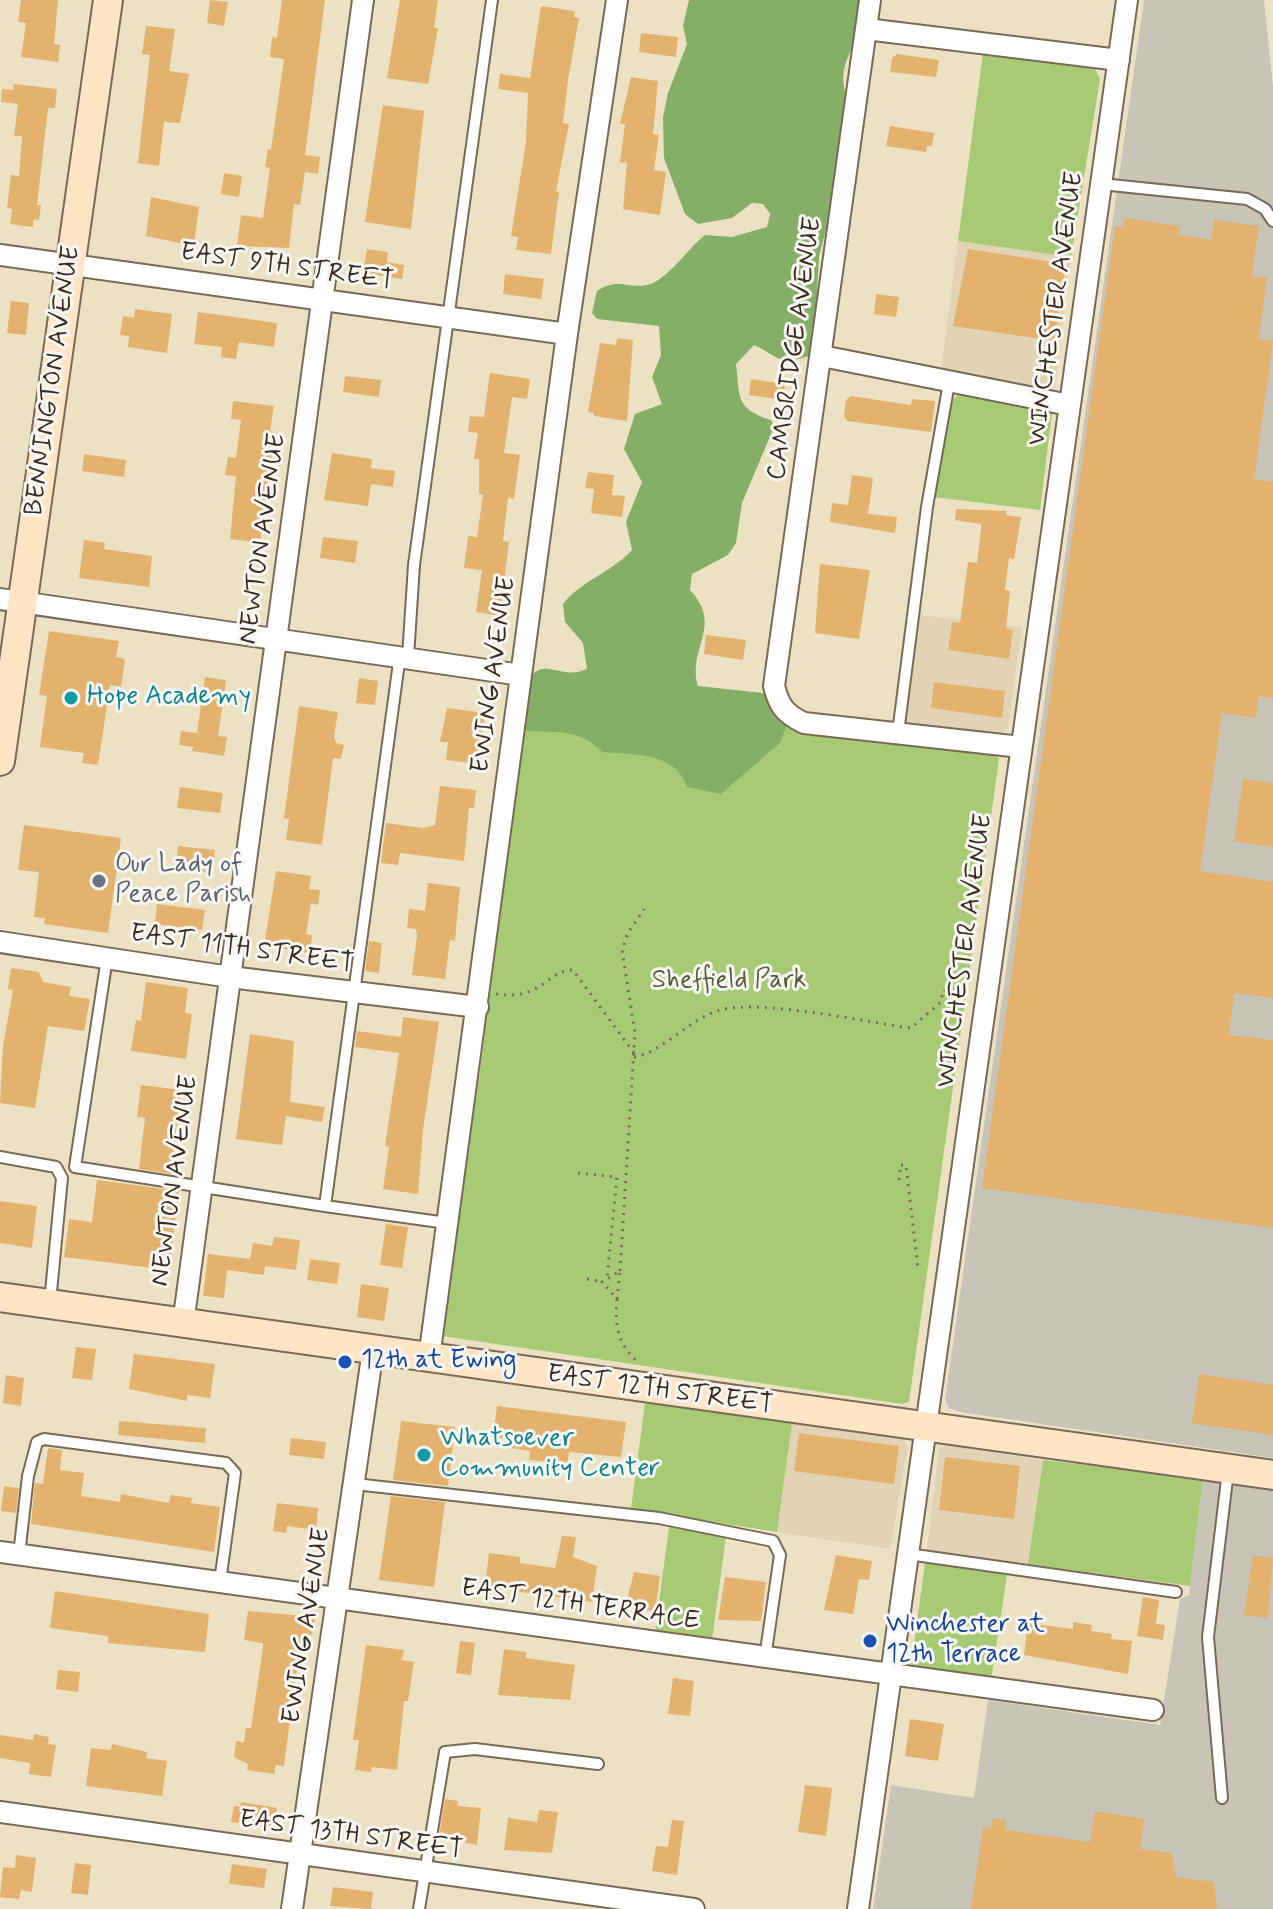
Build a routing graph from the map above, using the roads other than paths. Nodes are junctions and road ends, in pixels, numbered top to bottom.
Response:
1 (108, 0) edge
2 (363, 0) edge
3 (492, 0) edge
4 (617, 0) edge
5 (870, 0) edge
6 (1127, 0) edge
7 (866, 29) junction
8 (1119, 60) junction
9 (1101, 184) junction
10 (1273, 221) edge
11 (0, 255) edge
12 (71, 265) junction
13 (324, 300) junction
14 (447, 317) junction
15 (567, 334) junction
16 (822, 356) junction
17 (949, 383) junction
18 (1069, 405) junction
19 (11, 601) edge
20 (277, 638) junction
21 (404, 656) junction
22 (521, 675) junction
23 (898, 733) junction
24 (1021, 747) junction
25 (0, 761) edge
26 (0, 942) edge
27 (107, 958) junction
28 (230, 977) junction
29 (356, 992) junction
30 (483, 1000) junction
31 (0, 1157) edge
32 (201, 1188) junction
33 (325, 1206) junction
34 (447, 1223) junction
35 (0, 1297) edge
36 (50, 1304) junction
37 (183, 1324) junction
38 (373, 1350) junction
39 (429, 1358) junction
40 (925, 1428) junction
41 (1228, 1469) junction
42 (1273, 1475) edge
43 (355, 1484) junction
44 (10, 1554) edge
45 (908, 1554) junction
46 (220, 1582) junction
47 (1176, 1592) dead end
48 (338, 1598) junction
49 (765, 1658) junction
50 (891, 1675) junction
51 (1153, 1710) dead end
52 (598, 1764) dead end
53 (1222, 1798) dead end
54 (0, 1812) edge
55 (299, 1856) junction
56 (424, 1873) junction
57 (292, 1909) edge
58 (419, 1909) edge
59 (694, 1909) edge
60 (858, 1909) edge

1 - 12 street, BENNINGTON AVENUE
2 - 13 street, NEWTON AVENUE
3 - 14 lane
4 - 15 street, EWING AVENUE
5 - 7 street, CAMBRIDGE AVENUE
6 - 8 street, WINCHESTER AVENUE
7 - 8 street
7 - 16 street, CAMBRIDGE AVENUE
8 - 9 street, WINCHESTER AVENUE
9 - 10 lane
9 - 18 street, WINCHESTER AVENUE
11 - 12 street, EAST 9TH STREET
12 - 13 street, EAST 9TH STREET
12 - 19 street, BENNINGTON AVENUE
13 - 14 street, EAST 9TH STREET
13 - 20 street, NEWTON AVENUE
14 - 15 street, EAST 9TH STREET
14 - 21 lane
15 - 22 street, EWING AVENUE
16 - 17 street
16 - 23 street, CAMBRIDGE AVENUE
17 - 18 street
17 - 23 lane
18 - 24 street, WINCHESTER AVENUE
19 - 20 street
19 - 25 street, BENNINGTON AVENUE
20 - 21 street
20 - 28 street, NEWTON AVENUE
21 - 22 street
21 - 29 lane
22 - 30 street, EWING AVENUE
23 - 24 street
24 - 40 street, WINCHESTER AVENUE
26 - 27 street, EAST 11TH STREET
27 - 28 street, EAST 11TH STREET
27 - 32 lane
28 - 29 street, EAST 11TH STREET
28 - 32 street, NEWTON AVENUE
29 - 30 street, EAST 11TH STREET
29 - 33 lane
30 - 34 street, EWING AVENUE
31 - 36 lane
32 - 33 lane
32 - 37 street, NEWTON AVENUE
33 - 34 lane
34 - 39 street, EWING AVENUE
35 - 36 street, EAST 12TH STREET
36 - 37 street, EAST 12TH STREET
37 - 38 street, EAST 12TH STREET
38 - 39 street, EAST 12TH STREET
38 - 43 street, EWING AVENUE
39 - 40 street, EAST 12TH STREET
40 - 41 street, EAST 12TH STREET
40 - 45 street, WINCHESTER AVENUE
41 - 42 street, EAST 12TH STREET
41 - 53 lane
43 - 48 street, EWING AVENUE
43 - 49 lane
44 - 46 street, EAST 12TH TERRACE
44 - 46 lane
45 - 47 lane
45 - 50 street, WINCHESTER AVENUE
46 - 48 street, EAST 12TH TERRACE
48 - 49 street, EAST 12TH TERRACE
48 - 55 street, EWING AVENUE
49 - 50 street, EAST 12TH TERRACE
50 - 51 street, EAST 12TH TERRACE
50 - 60 street, WINCHESTER AVENUE
52 - 56 lane
54 - 55 street, EAST 13TH STREET
55 - 56 street, EAST 13TH STREET
55 - 57 street, EWING AVENUE
56 - 58 lane
56 - 59 street, EAST 13TH STREET

